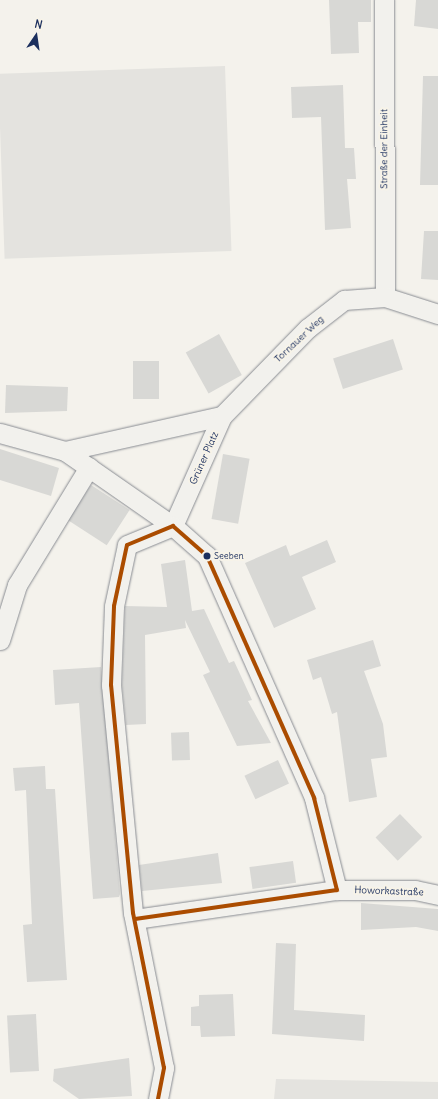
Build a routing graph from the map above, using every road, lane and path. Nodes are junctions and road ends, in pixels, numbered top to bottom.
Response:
1 (384, 0) edge
2 (385, 297) junction
3 (438, 314) edge
4 (222, 416) junction
5 (0, 433) edge
6 (65, 451) junction
7 (89, 468) junction
8 (173, 526) junction
9 (0, 640) edge
10 (337, 890) junction
11 (438, 895) edge
12 (134, 916) junction
13 (158, 1099) edge

1 - 2 street, Straße der Einheit
2 - 3 street, Tornauer Weg
2 - 4 street, Tornauer Weg
4 - 6 street, Grüner Platz
4 - 8 street, Grüner Platz
5 - 6 street, Grüner Platz
6 - 7 street, Grüner Platz
7 - 8 street, Grüner Platz
7 - 9 street
8 - 10 street
8 - 12 street
10 - 11 street, Howorkastraße
10 - 12 street, Howorkastraße
12 - 13 street

